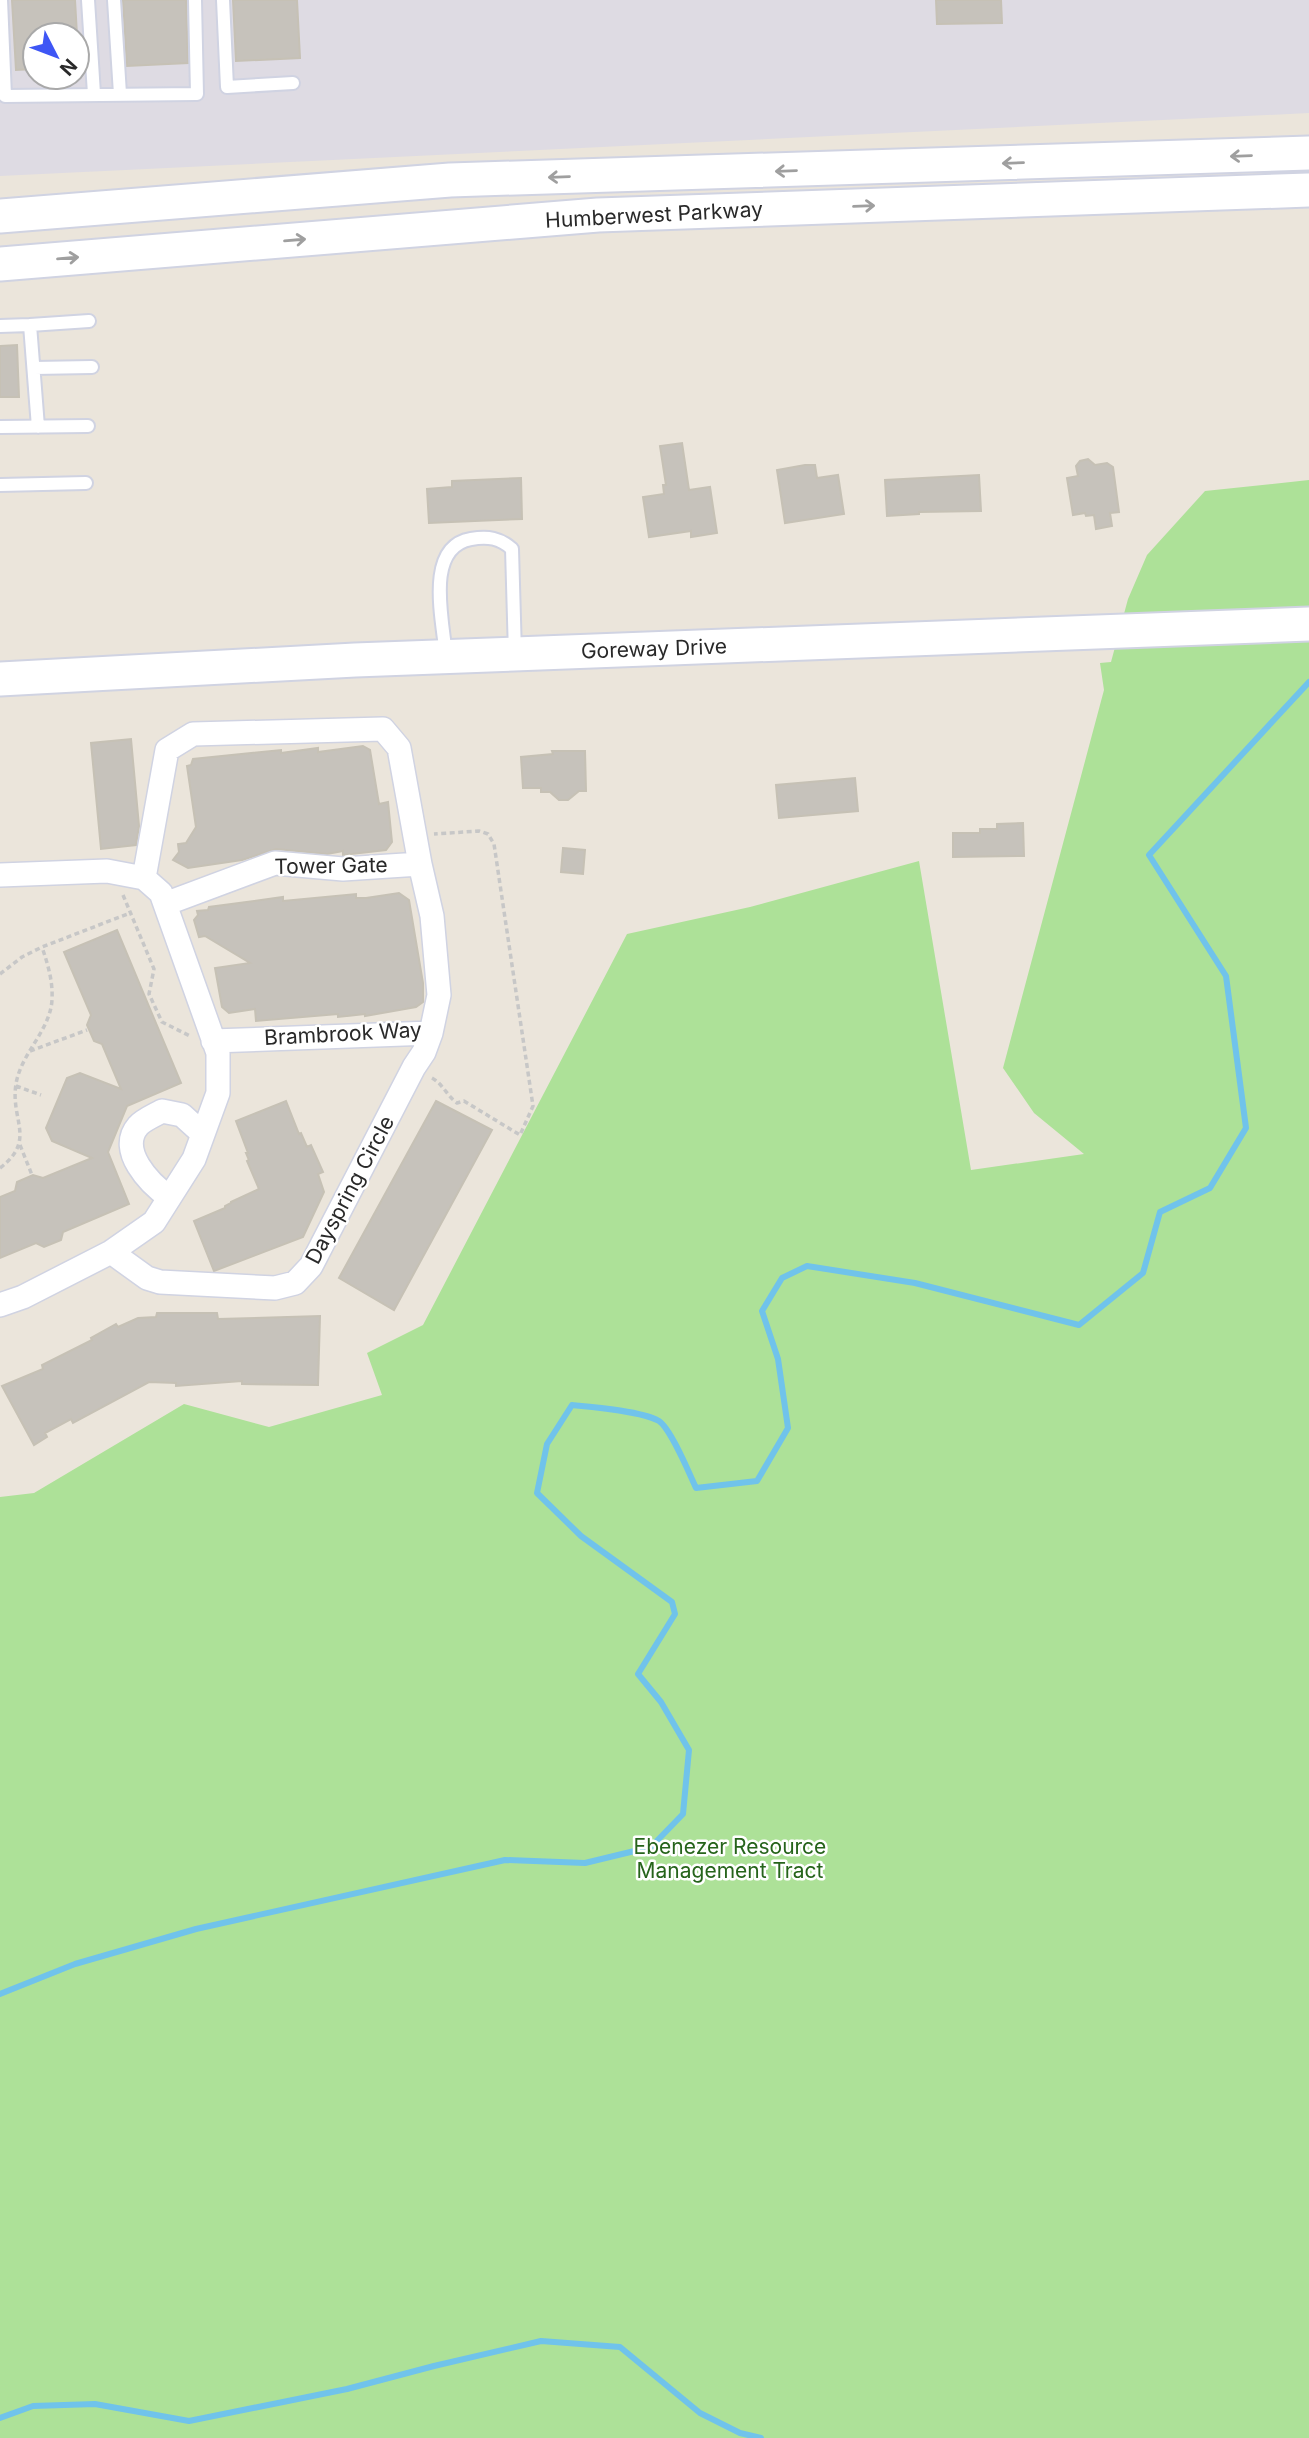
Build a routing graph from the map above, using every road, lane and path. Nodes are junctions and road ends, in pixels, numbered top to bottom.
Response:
1 (1, 0) edge
2 (88, 0) edge
3 (114, 0) edge
4 (195, 0) edge
5 (223, 0) edge
6 (293, 83) dead end
7 (94, 94) junction
8 (120, 94) junction
9 (1309, 153) edge
10 (1309, 190) edge
11 (0, 216) edge
12 (0, 264) edge
13 (89, 321) dead end
14 (30, 325) junction
15 (0, 327) edge
16 (93, 367) dead end
17 (34, 368) junction
18 (88, 426) dead end
19 (0, 427) edge
20 (38, 427) junction
21 (86, 484) dead end
22 (0, 485) edge
23 (1309, 624) edge
24 (515, 654) junction
25 (446, 657) junction
26 (0, 679) edge
27 (415, 835) junction
28 (420, 864) junction
29 (117, 873) junction
30 (0, 875) edge
31 (144, 878) junction
32 (165, 904) junction
33 (130, 913) junction
34 (43, 947) junction
35 (0, 974) edge
36 (87, 1030) dead end
37 (431, 1033) junction
38 (205, 1039) junction
39 (28, 1052) junction
40 (414, 1066) junction
41 (15, 1086) junction
42 (41, 1095) dead end
43 (203, 1134) junction
44 (20, 1145) junction
45 (0, 1168) edge
46 (32, 1175) dead end
47 (169, 1197) junction
48 (111, 1252) junction
49 (0, 1305) edge

1 - 7 lane
2 - 7 lane
3 - 8 lane
4 - 8 lane
5 - 6 lane
7 - 8 lane
9 -> 11 main road, Humberwest Parkway
12 -> 10 main road, Humberwest Parkway
13 - 14 lane
14 - 15 lane
14 - 17 lane
16 - 17 lane
17 - 20 lane
18 - 20 lane
19 - 20 lane
21 - 22 lane
23 - 24 main road, Goreway Drive
24 - 25 main road, Goreway Drive
24 - 25 lane
25 - 26 main road, Goreway Drive
27 - 28 street, Brambrook Way
27 - 31 street, Brambrook Way
27 - 40 path
28 - 32 street, Tower Gate
28 - 37 street, Brambrook Way
29 - 30 street
29 - 31 street
29 - 33 path
31 - 32 street
32 - 38 street
33 - 34 path
33 - 38 path
34 - 35 path
34 - 39 path
36 - 39 path
37 - 38 street, Brambrook Way
37 - 40 street, Dayspring Circle
38 - 43 street
39 - 41 path
40 - 48 street, Dayspring Circle
41 - 42 path
41 - 44 path
43 - 47 street
43 - 47 street
44 - 45 path
44 - 46 path
47 - 48 street
48 - 49 street

